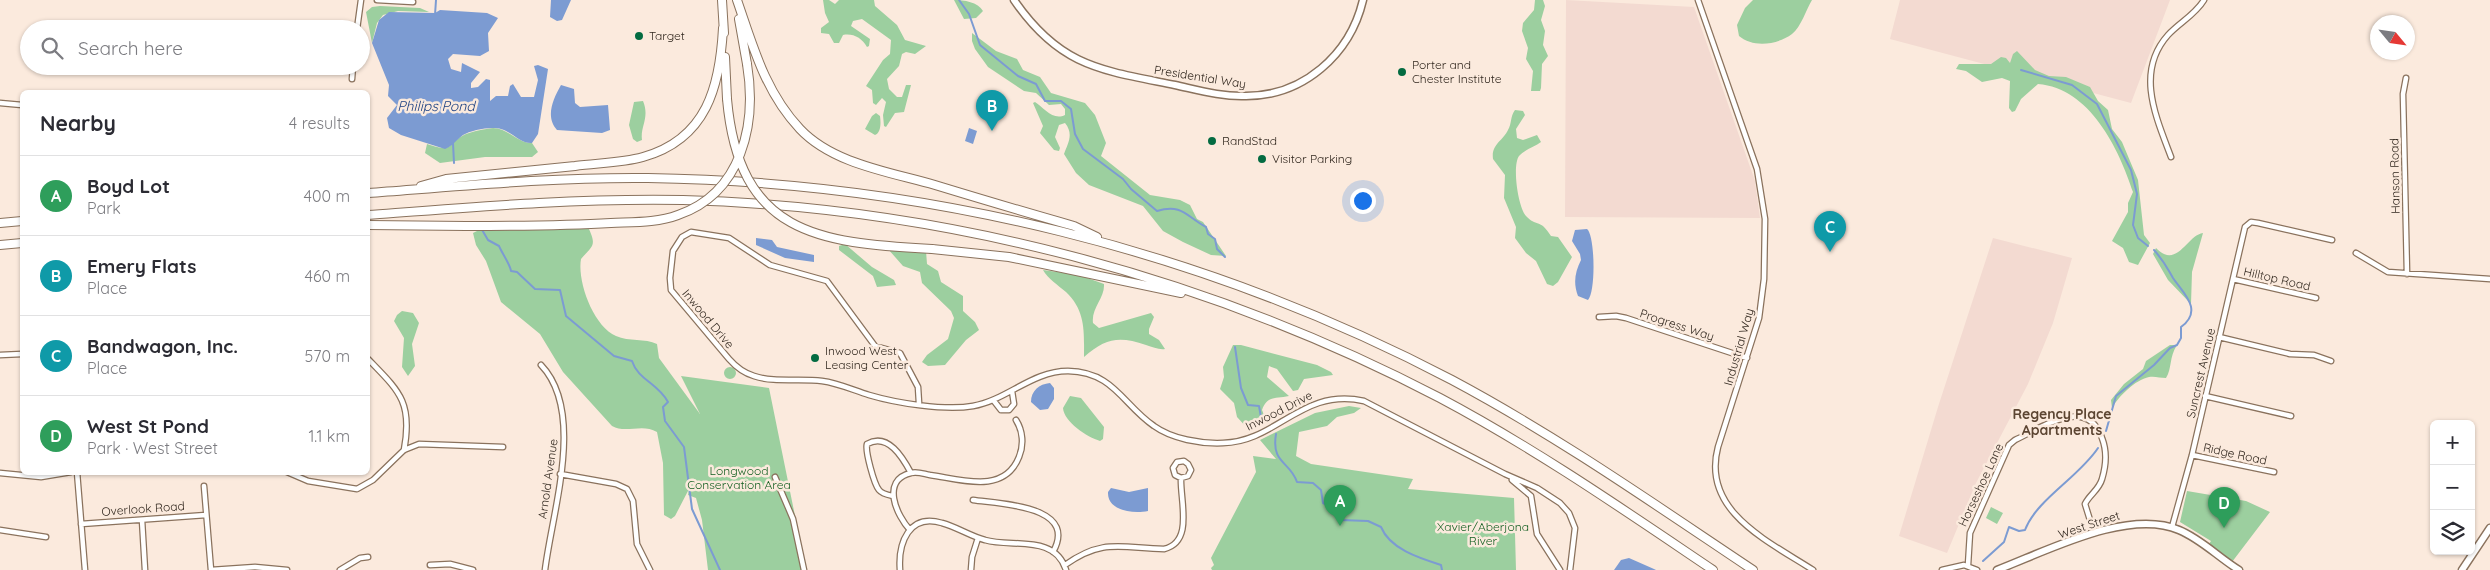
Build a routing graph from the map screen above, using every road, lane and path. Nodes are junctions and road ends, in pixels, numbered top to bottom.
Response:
1 (361, 0) edge
2 (377, 0) edge
3 (722, 0) edge
4 (737, 0) edge
5 (1014, 0) edge
6 (1363, 0) edge
7 (1698, 0) edge
8 (2204, 0) edge
9 (413, 2) dead end
10 (358, 20) edge
11 (723, 28) junction
12 (352, 75) edge
13 (352, 78) dead end
14 (2406, 78) dead end
15 (0, 103) edge
16 (20, 105) edge
17 (2171, 157) dead end
18 (402, 191) junction
19 (370, 193) edge
20 (370, 215) edge
21 (20, 221) edge
22 (0, 223) edge
23 (370, 225) edge
24 (2332, 240) dead end
25 (20, 243) edge
26 (0, 244) edge
27 (1120, 247) junction
28 (2356, 253) dead end
29 (2407, 274) junction
30 (2233, 279) junction
31 (2490, 279) edge
32 (1200, 295) junction
33 (2316, 298) dead end
34 (1599, 317) dead end
35 (2220, 337) junction
36 (20, 354) edge
37 (0, 355) edge
38 (1747, 358) junction
39 (370, 360) edge
40 (2331, 361) dead end
41 (541, 366) dead end
42 (1012, 391) junction
43 (2205, 396) junction
44 (994, 401) junction
45 (919, 403) junction
46 (2291, 416) dead end
47 (1016, 420) dead end
48 (503, 447) dead end
49 (404, 450) junction
50 (2192, 455) junction
51 (2274, 472) dead end
52 (0, 473) edge
53 (911, 473) junction
54 (560, 474) junction
55 (1505, 474) junction
56 (20, 475) edge
57 (20, 475) edge
58 (53, 475) edge
59 (78, 475) edge
60 (294, 475) edge
61 (775, 477) dead end
62 (1181, 478) junction
63 (204, 486) dead end
64 (893, 496) junction
65 (972, 500) dead end
66 (206, 515) junction
67 (142, 520) junction
68 (81, 524) junction
69 (2172, 527) junction
70 (2490, 528) edge
71 (0, 530) edge
72 (910, 530) junction
73 (2094, 533) junction
74 (46, 537) dead end
75 (978, 538) junction
76 (1053, 552) junction
77 (368, 557) dead end
78 (430, 565) dead end
79 (1968, 566) junction
80 (1066, 568) edge
81 (85, 570) edge
82 (145, 570) edge
83 (211, 570) edge
84 (287, 570) edge
85 (340, 570) edge
86 (473, 570) edge
87 (545, 570) edge
88 (650, 570) edge
89 (804, 570) edge
90 (900, 570) edge
91 (971, 570) edge
92 (1560, 570) edge
93 (1570, 570) edge
94 (1713, 570) edge
95 (1753, 570) edge
96 (1813, 570) edge
97 (1942, 570) edge
98 (1977, 570) edge
99 (1998, 570) edge
100 (2239, 570) edge
101 (2462, 570) edge

1 - 10 street
2 - 9 street
3 - 11 highway
4 - 23 highway, bridge
4 - 27 highway
5 - 6 street, Presidential Way
7 - 38 street, Industrial Way
8 - 17 street
11 - 18 highway
11 - 32 highway, bridge
12 - 13 street
14 - 29 street, Hanson Road
15 - 16 street
18 - 19 highway
18 - 27 highway
20 - 32 highway
21 - 22 highway
24 - 30 street, Suncrest Avenue
25 - 26 highway
27 - 95 highway
28 - 29 street
29 - 31 street
30 - 33 street, Hilltop Road
30 - 35 street, Suncrest Avenue
32 - 94 highway
34 - 38 street, Progress Way
35 - 40 street
35 - 43 street, Suncrest Avenue
36 - 37 street
38 - 96 street, Industrial Way
39 - 49 street
41 - 54 street, Arnold Avenue
42 - 44 street, Inwood Drive
42 - 44 street, Inwood Drive
42 - 55 street, Inwood Drive
43 - 46 street
43 - 50 street, Suncrest Avenue
44 - 45 street, Inwood Drive
45 - 45 street, Inwood Drive
47 - 53 street
48 - 49 street
49 - 60 street
50 - 51 street, Ridge Road
50 - 69 street, Suncrest Avenue
52 - 56 street
53 - 64 street
53 - 64 street
54 - 87 street, Arnold Avenue
54 - 88 street
55 - 92 street, Inwood Drive
55 - 93 street, Inwood Drive
57 - 58 street
59 - 68 street
61 - 89 street
62 - 62 street
62 - 80 street
63 - 66 street
64 - 72 street
65 - 76 street
66 - 67 street, Overlook Road
66 - 83 street
67 - 68 street, Overlook Road
67 - 82 street
68 - 81 street
69 - 73 street, West Street
69 - 100 street, West Street
70 - 101 street
71 - 74 street
72 - 75 street
72 - 90 street
73 - 79 street, Horseshoe Lane
73 - 99 street, West Street
75 - 76 street
75 - 91 street
76 - 80 street
77 - 85 street
78 - 86 street
79 - 97 street
79 - 98 street
83 - 84 street

